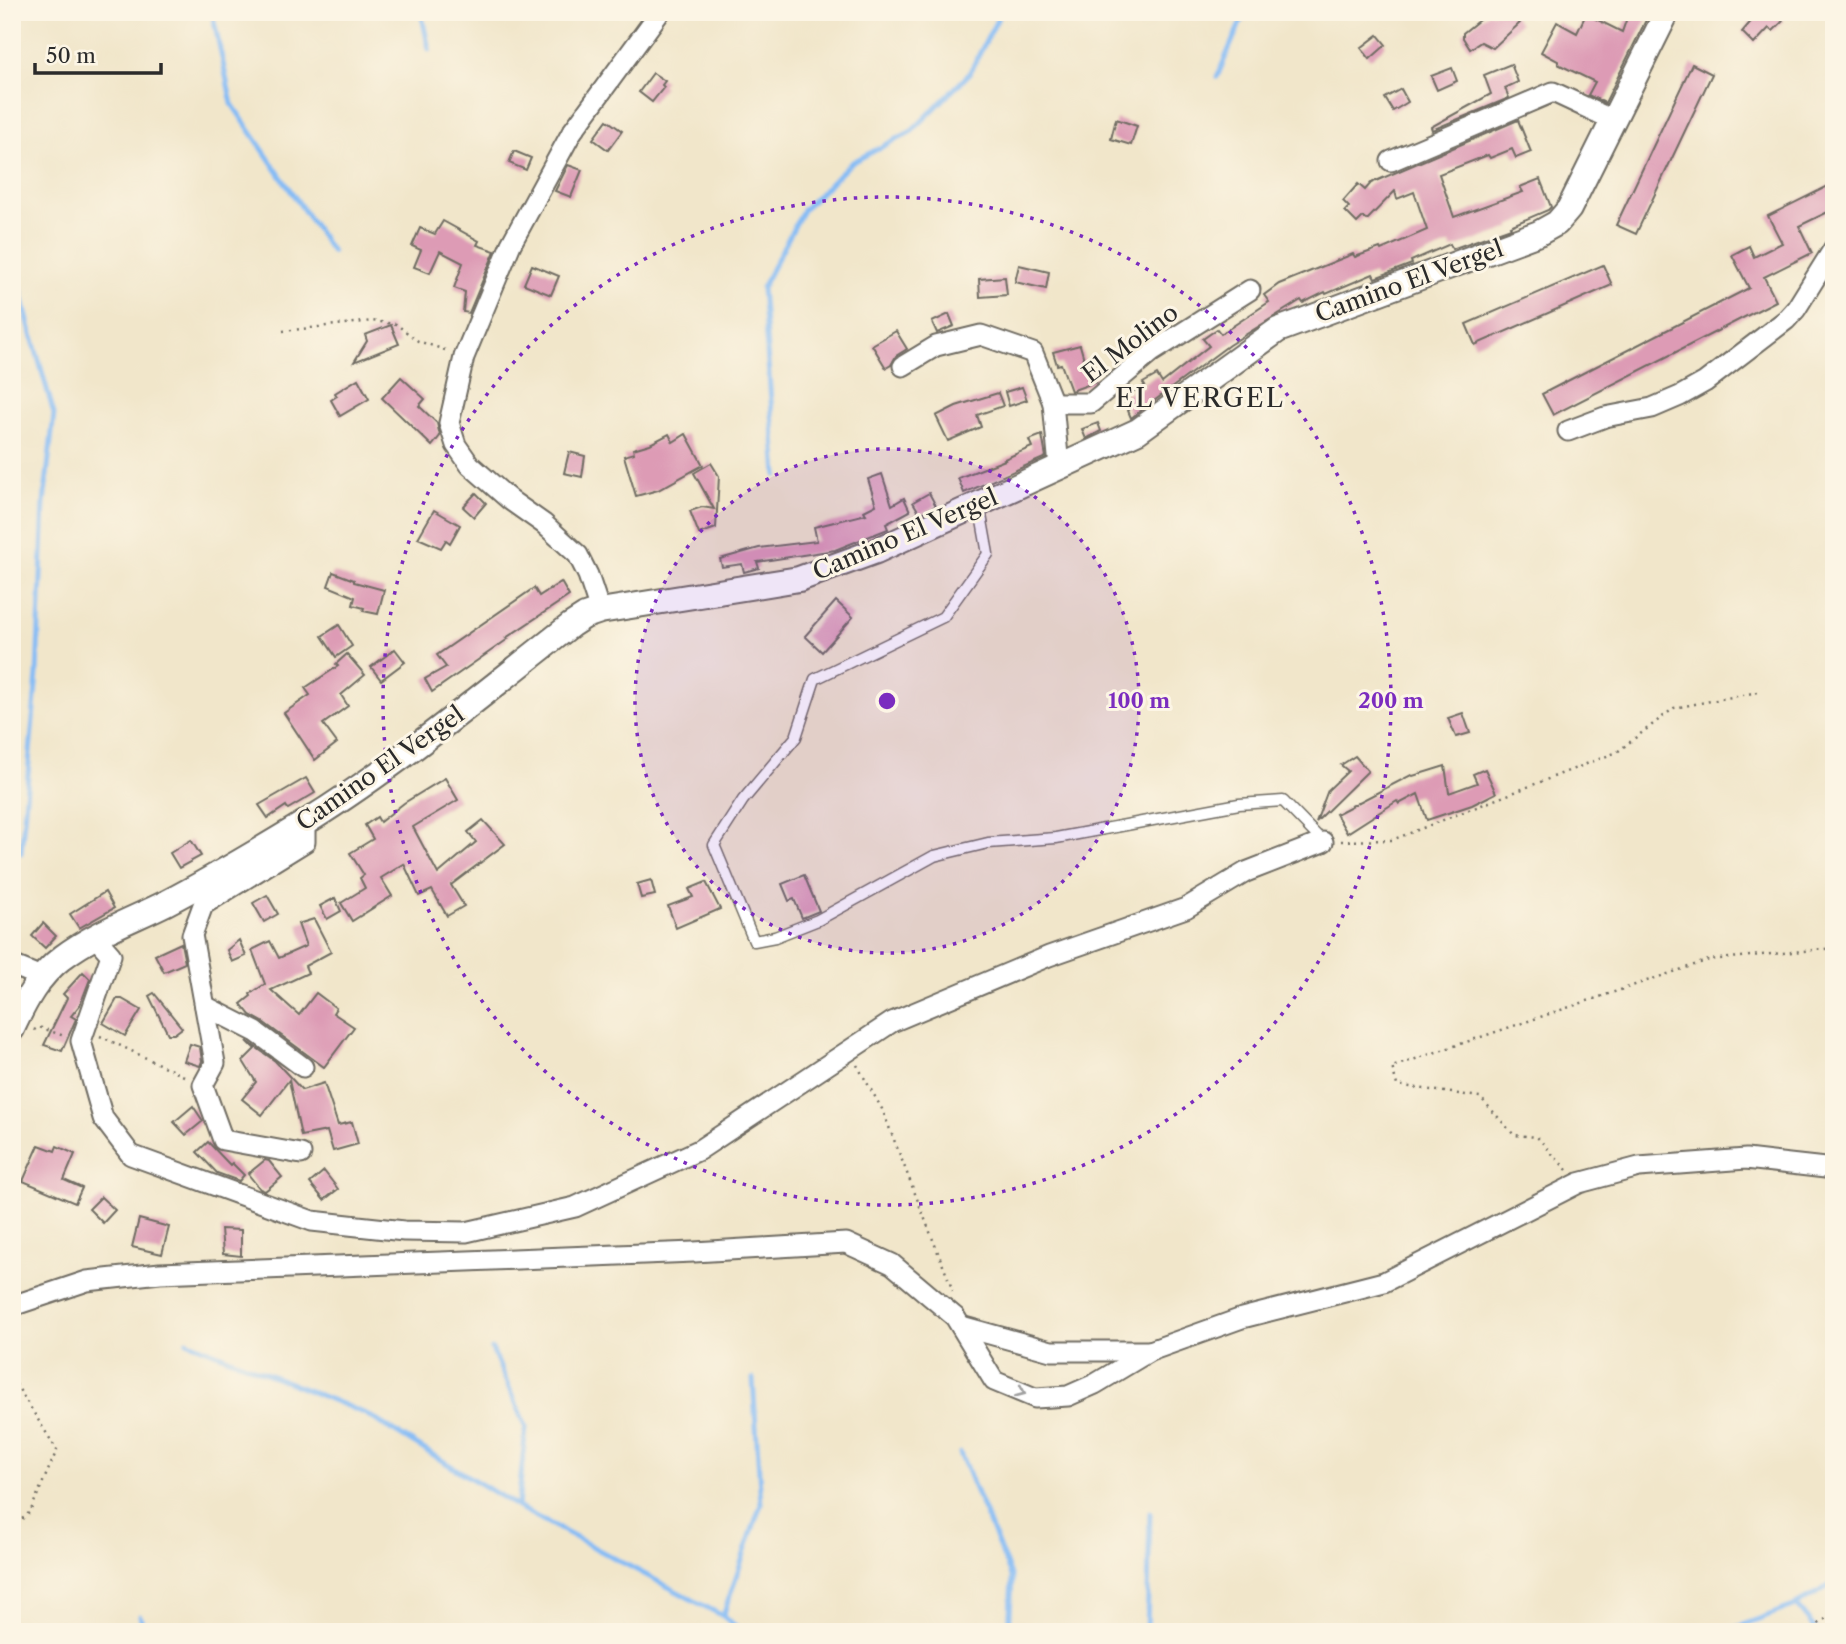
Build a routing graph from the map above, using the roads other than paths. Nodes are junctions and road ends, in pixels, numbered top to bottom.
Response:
1 (660, 12) edge
2 (1667, 12) edge
3 (1615, 121) junction
4 (1391, 160) dead end
5 (1834, 248) edge
6 (1250, 290) dead end
7 (903, 366) dead end
8 (1053, 403) junction
9 (1568, 431) dead end
10 (1059, 467) junction
11 (979, 504) junction
12 (600, 611) junction
13 (305, 823) junction
14 (1323, 842) joint
15 (96, 938) junction
16 (12, 965) edge
17 (41, 977) junction
18 (205, 1006) junction
19 (21, 1030) edge
20 (303, 1067) dead end
21 (301, 1154) dead end
22 (1834, 1169) edge
23 (16, 1305) edge
24 (958, 1321) junction
25 (1150, 1351) junction

1 - 12 street
2 - 3 street, Camino El Vergel
3 - 4 street
3 - 10 street, Camino El Vergel
5 - 9 street
6 - 8 street, El Molino
7 - 8 street
8 - 10 street
10 - 11 street, Camino El Vergel
11 - 12 street, Camino El Vergel
11 - 14 lane
12 - 13 street, Camino El Vergel
13 - 15 street, Camino El Vergel
13 - 18 street
14 - 15 street
15 - 17 street, Camino El Vergel
16 - 17 street
17 - 19 street, Camino El Vergel
18 - 20 street
18 - 21 street
22 - 25 street
23 - 24 street
24 - 25 street
24 -> 25 street

